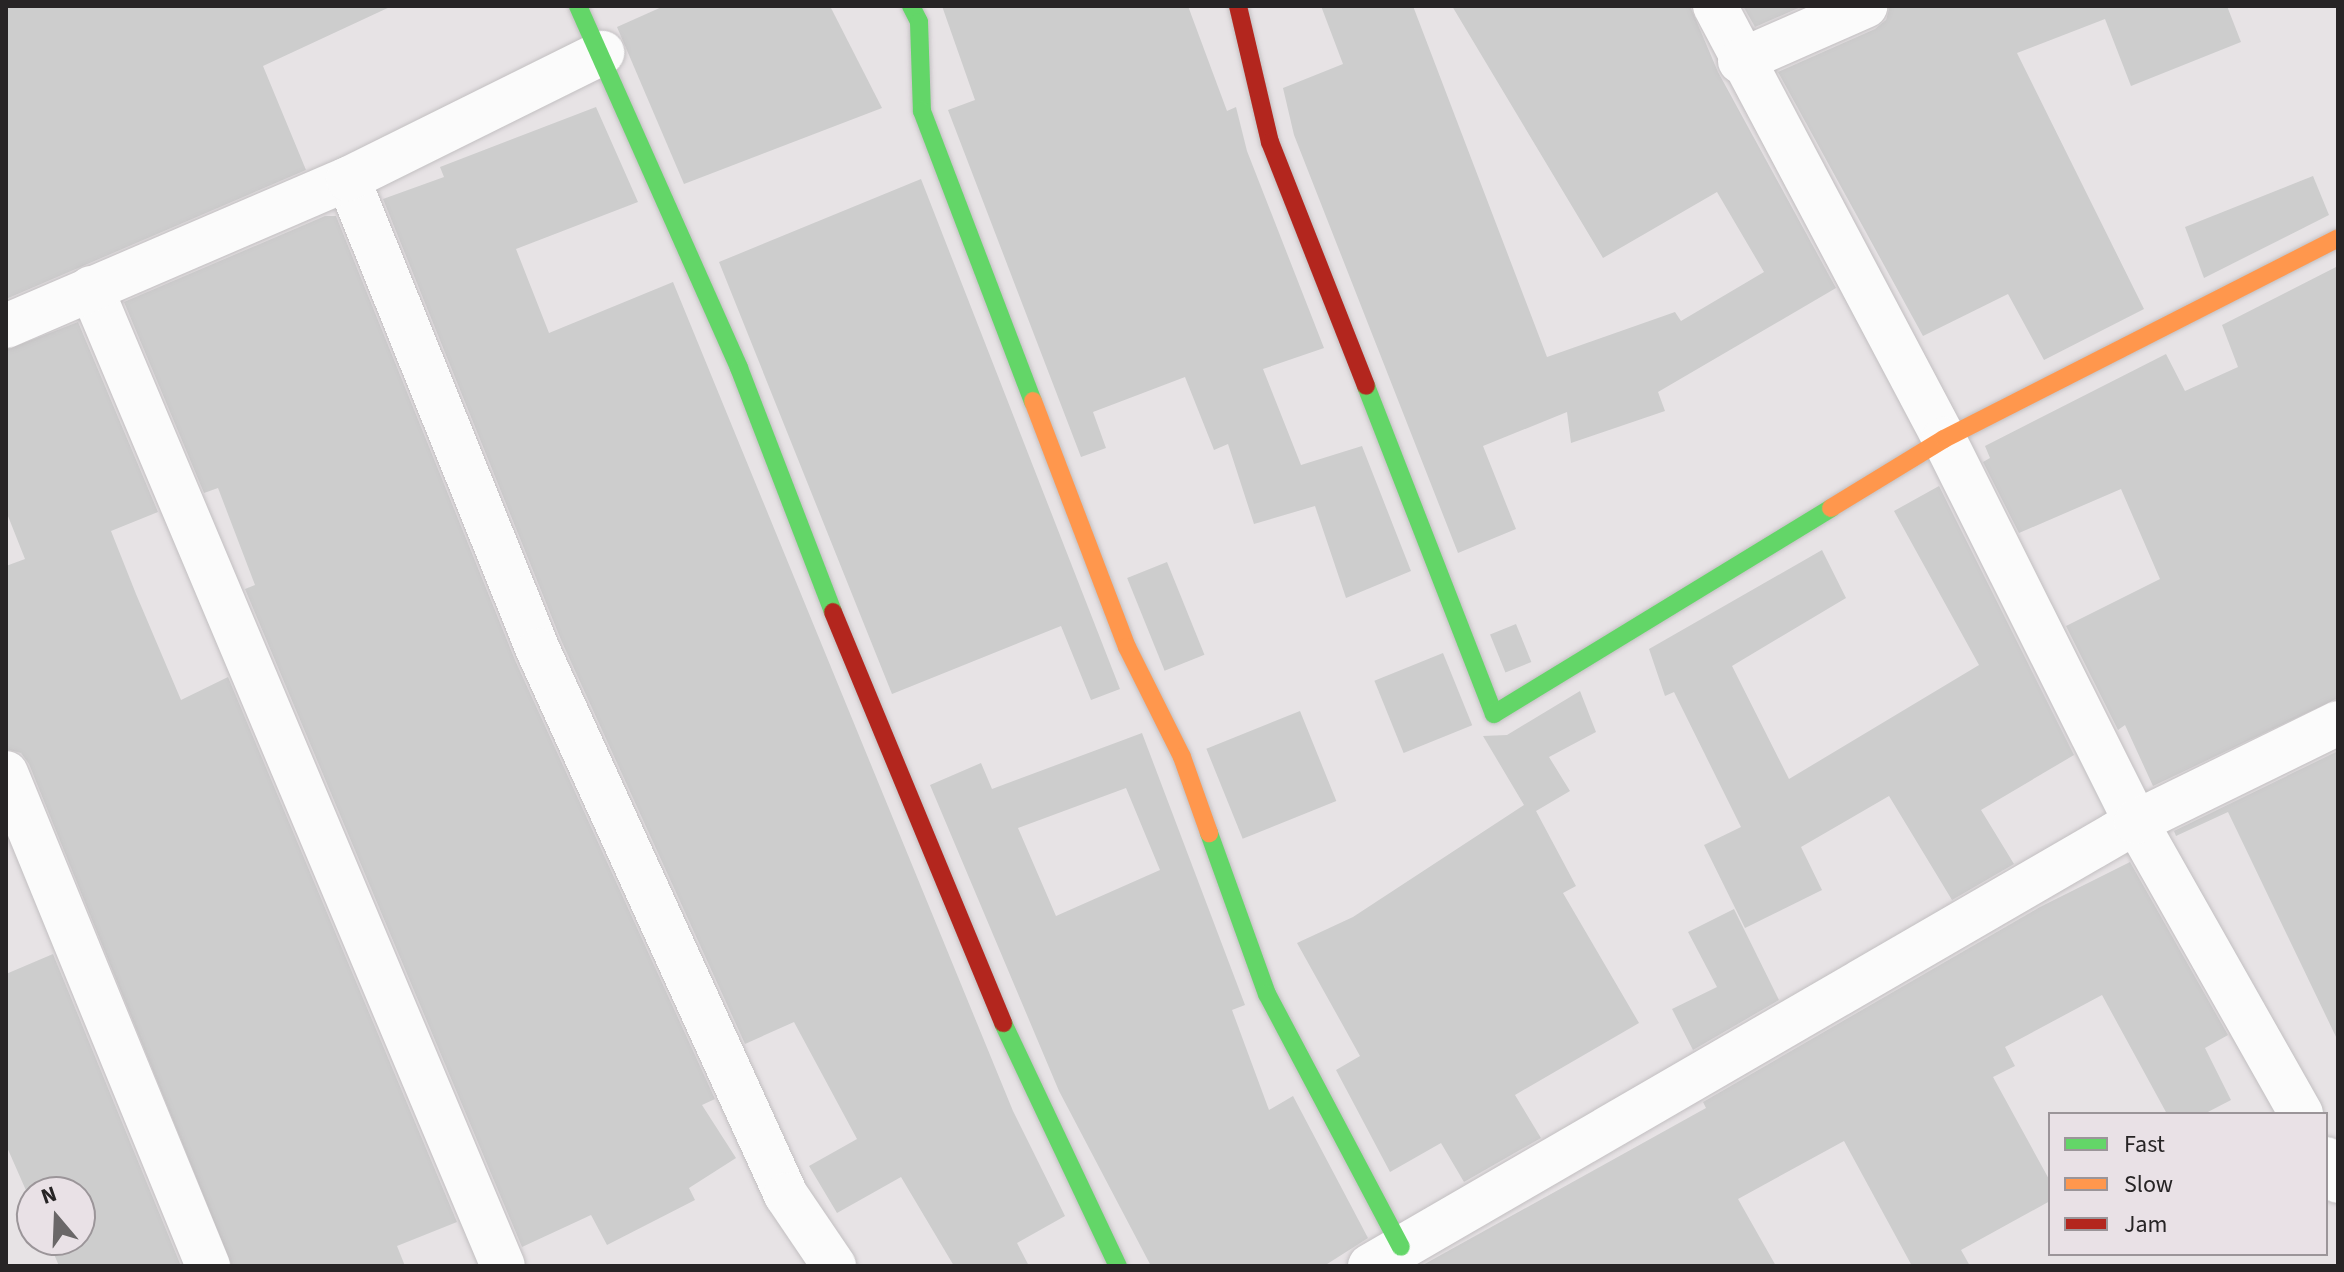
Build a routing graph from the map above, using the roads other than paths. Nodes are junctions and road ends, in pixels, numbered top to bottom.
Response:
1 (578, 6) edge
2 (911, 6) edge
3 (1238, 6) edge
4 (1715, 6) edge
5 (1865, 6) edge
6 (602, 53) junction
7 (1740, 61) junction
8 (348, 179) junction
9 (2338, 238) edge
10 (91, 288) junction
11 (6, 326) edge
12 (1944, 439) junction
13 (2338, 723) edge
14 (6, 773) edge
15 (2136, 822) junction
16 (2300, 1112) edge
17 (2328, 1163) edge
18 (2338, 1181) edge
19 (1385, 1257) edge
20 (208, 1266) edge
21 (503, 1266) edge
22 (834, 1266) edge
23 (1118, 1266) edge

1 - 6 street
2 - 19 street
3 - 12 street
4 - 7 street
5 - 7 street
6 - 8 street
6 - 23 street
7 - 12 street
8 - 10 street
8 - 22 street
9 - 12 street
10 - 11 street
10 - 21 street
12 - 15 street
13 - 15 street
14 - 20 street
15 - 16 street
15 - 19 street
17 - 18 street

